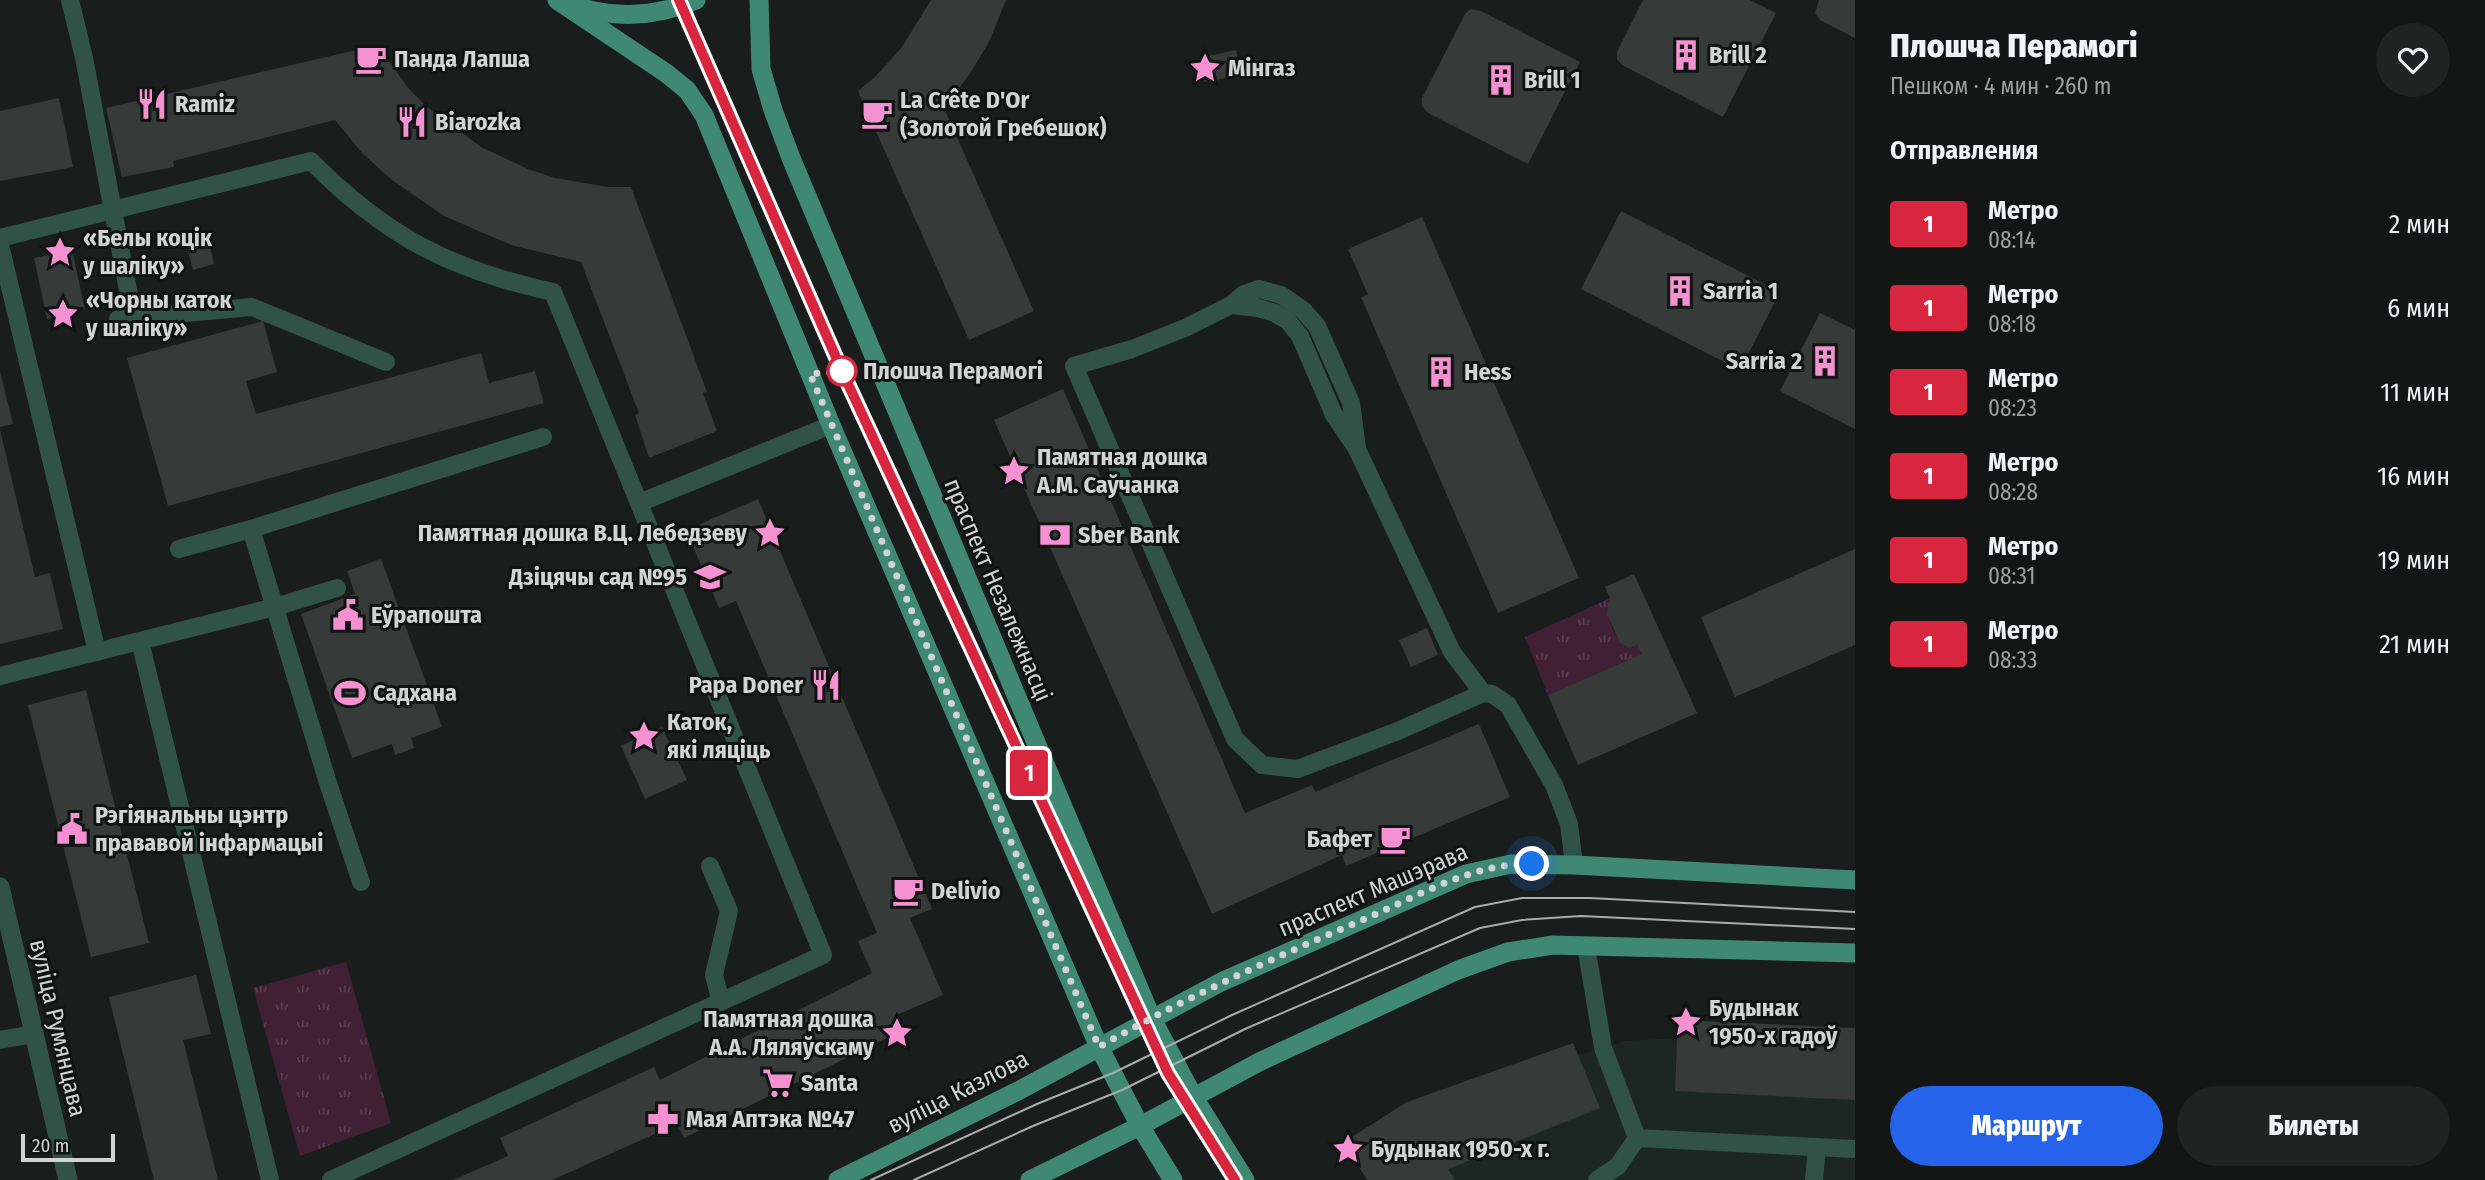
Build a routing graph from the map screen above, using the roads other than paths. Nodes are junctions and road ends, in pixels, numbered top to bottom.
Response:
1 (70, 0) edge
2 (557, 0) edge
3 (695, 0) edge
4 (759, 0) edge
5 (115, 211) junction
6 (0, 238) edge
7 (0, 245) edge
8 (386, 362) dead end
9 (831, 425) junction
10 (543, 437) dead end
11 (639, 503) junction
12 (251, 529) junction
13 (179, 549) dead end
14 (337, 588) dead end
15 (275, 607) junction
16 (140, 641) junction
17 (97, 652) junction
18 (0, 676) edge
19 (1483, 693) junction
20 (1574, 865) junction
21 (710, 866) dead end
22 (1855, 880) edge
23 (361, 882) dead end
24 (0, 887) edge
25 (1586, 946) junction
26 (1855, 953) edge
27 (721, 1002) junction
28 (1151, 1017) junction
29 (34, 1034) junction
30 (0, 1040) edge
31 (1099, 1047) junction
32 (1193, 1096) junction
33 (1140, 1126) junction
34 (1637, 1138) junction
35 (1817, 1147) junction
36 (1855, 1149) edge
37 (68, 1180) edge
38 (270, 1180) edge
39 (331, 1180) edge
40 (838, 1180) edge
41 (1030, 1180) edge
42 (1173, 1180) edge
43 (1245, 1180) edge
44 (1597, 1180) edge
45 (1814, 1180) edge

1 - 5 lane
2 - 3 main road
2 - 9 main road
4 - 28 main road, праспект Незалежнасці
5 - 6 lane
5 - 8 lane
5 - 11 lane
7 - 17 lane
9 - 11 lane
9 - 31 main road
10 - 12 lane
11 - 27 lane
12 - 13 lane
12 - 15 lane
14 - 15 lane
15 - 16 lane
15 - 23 lane
16 - 17 lane
16 - 38 lane
17 - 18 lane
19 - 19 lane
19 - 20 lane
20 - 22 main road, праспект Машэрава
20 - 28 main road, праспект Машэрава
21 - 27 lane
24 - 29 street, вуліца Румянцава
25 - 26 main road
25 - 32 main road
25 - 34 lane
27 - 39 lane
28 - 31 main road, праспект Машэрава
28 - 32 main road, праспект Незалежнасці
29 - 30 lane
29 - 37 street, вуліца Румянцава
31 - 33 main road
31 - 40 main road, вуліца Казлова
32 - 33 main road
32 - 43 main road, праспект Незалежнасці
33 - 41 main road
33 - 42 main road
34 - 35 lane
34 - 44 lane
35 - 36 lane
35 - 45 lane

